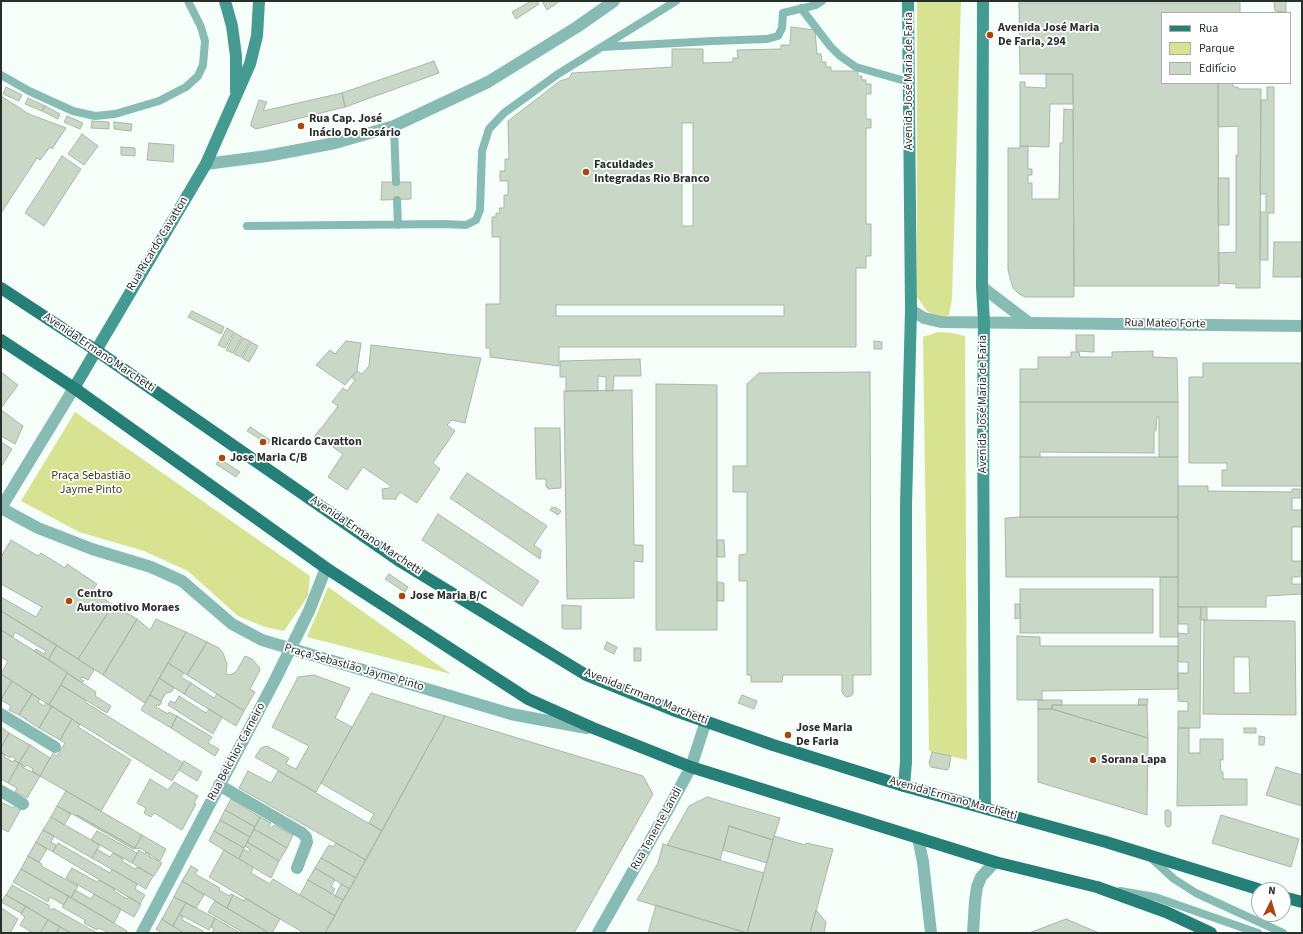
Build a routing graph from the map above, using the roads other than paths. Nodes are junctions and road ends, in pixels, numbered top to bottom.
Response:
1 (188, 1) edge
2 (225, 1) edge
3 (259, 1) edge
4 (614, 1) edge
5 (676, 1) edge
6 (822, 1) edge
7 (908, 1) edge
8 (983, 1) edge
9 (801, 8) junction
10 (602, 48) junction
11 (1, 75) edge
12 (909, 82) junction
13 (236, 96) junction
14 (394, 126) junction
15 (206, 164) junction
16 (396, 182) dead end
17 (397, 200) dead end
18 (398, 225) junction
19 (247, 226) dead end
20 (982, 287) junction
21 (1, 288) edge
22 (910, 310) junction
23 (984, 322) junction
24 (1028, 322) junction
25 (1302, 326) edge
26 (1, 340) edge
27 (97, 351) junction
28 (74, 388) junction
29 (1, 508) edge
30 (326, 568) junction
31 (290, 649) junction
32 (1, 714) edge
33 (706, 721) junction
34 (593, 728) junction
35 (55, 747) dead end
36 (691, 767) junction
37 (219, 785) junction
38 (904, 786) junction
39 (1, 791) edge
40 (23, 804) dead end
41 (985, 808) junction
42 (918, 838) junction
43 (1148, 855) junction
44 (994, 862) junction
45 (297, 868) dead end
46 (1098, 887) junction
47 (1251, 887) edge
48 (1291, 899) edge
49 (1302, 902) edge
50 (142, 933) edge
51 (598, 933) edge
52 (931, 933) edge
53 (973, 933) edge
54 (1211, 933) edge
55 (1258, 933) edge
56 (1283, 933) edge

1 - 11 lane
2 - 13 street, Rua Ricardo Cavatton
3 - 13 street, Rua Ricardo Cavatton
4 - 14 street
5 - 10 lane
6 - 9 lane
7 - 12 street, Avenida José Maria de Faria
8 - 20 street, Avenida José Maria de Faria
9 - 10 lane
9 - 12 lane
10 - 18 lane
12 - 22 street, Avenida José Maria de Faria
13 - 15 street, Rua Ricardo Cavatton
14 - 15 street
14 - 16 lane
15 - 27 street, Rua Ricardo Cavatton
17 - 18 lane
18 - 19 lane
20 - 23 street, Avenida José Maria de Faria
20 - 24 street
21 - 27 main road, Avenida Ermano Marchetti
22 - 23 street, Rua Mateo Forte
22 - 38 street, Avenida José Maria de Faria
23 - 24 street, Rua Mateo Forte
23 - 41 street, Avenida José Maria de Faria
24 - 25 street, Rua Mateo Forte
26 - 28 main road
27 - 28 street, Rua Ricardo Cavatton
27 - 33 main road, Avenida Ermano Marchetti
28 - 29 street
28 - 30 main road
29 - 31 street, Praça Sebastião Jayme Pinto
30 - 31 street, Rua Belchior Carneiro
30 - 34 main road
31 - 34 street, Praça Sebastião Jayme Pinto
31 - 37 street, Rua Belchior Carneiro
32 - 35 street
33 - 36 street, Rua Tenente Landi
33 - 38 main road, Avenida Ermano Marchetti
34 - 36 main road
36 - 42 main road
36 - 51 street, Rua Tenente Landi
37 - 45 street
37 - 50 street, Rua Belchior Carneiro
38 - 41 main road, Avenida Ermano Marchetti
39 - 40 street
41 - 43 main road, Avenida Ermano Marchetti
42 - 44 main road
42 - 52 street
43 - 47 main road, Avenida Ermano Marchetti
43 - 56 lane
44 - 46 main road
44 - 53 street
46 - 54 main road
46 - 55 lane
48 - 49 main road

